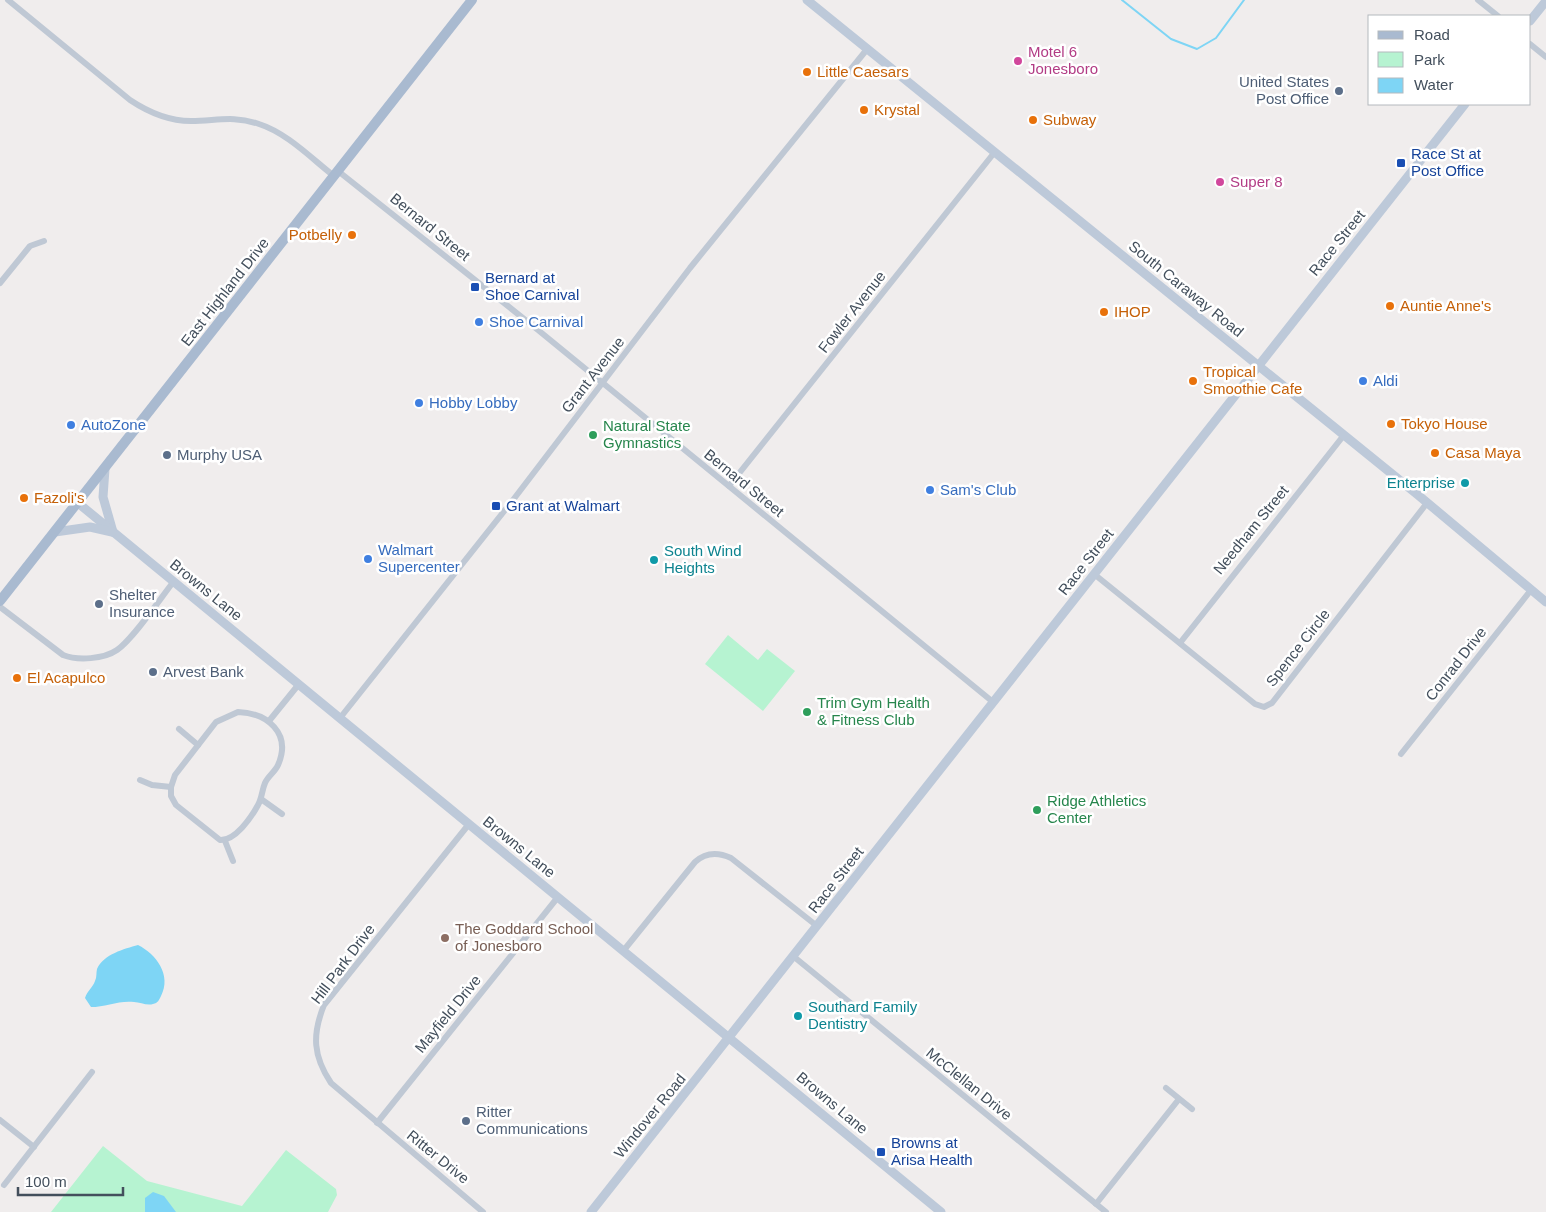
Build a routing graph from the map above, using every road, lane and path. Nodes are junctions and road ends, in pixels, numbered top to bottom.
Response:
1 (8, 0) edge
2 (472, 0) edge
3 (807, 0) edge
4 (1478, 0) edge
5 (1546, 1) edge
6 (1497, 15) edge
7 (1531, 20) edge
8 (1531, 45) edge
9 (868, 48) junction
10 (1546, 57) edge
11 (1464, 105) edge
12 (994, 153) junction
13 (336, 174) junction
14 (44, 241) dead end
15 (1, 281) edge
16 (1258, 365) junction
17 (603, 383) junction
18 (1344, 435) junction
19 (105, 469) junction
20 (729, 486) junction
21 (78, 503) junction
22 (1427, 503) junction
23 (55, 532) junction
24 (113, 532) junction
25 (1094, 574) junction
26 (174, 581) junction
27 (1531, 590) junction
28 (0, 601) edge
29 (1546, 602) edge
30 (0, 607) edge
31 (1180, 642) junction
32 (299, 684) junction
33 (993, 702) junction
34 (340, 718) junction
35 (269, 721) junction
36 (178, 729) dead end
37 (198, 745) junction
38 (1401, 754) dead end
39 (140, 780) dead end
40 (171, 787) junction
41 (261, 798) junction
42 (282, 814) dead end
43 (469, 824) junction
44 (225, 841) junction
45 (233, 861) dead end
46 (558, 897) junction
47 (817, 926) junction
48 (624, 950) junction
49 (793, 956) junction
50 (730, 1037) junction
51 (92, 1072) dead end
52 (1166, 1088) dead end
53 (1180, 1099) junction
54 (1192, 1109) dead end
55 (0, 1120) edge
56 (376, 1123) junction
57 (34, 1147) junction
58 (4, 1185) dead end
59 (1096, 1204) junction
60 (484, 1212) edge
61 (591, 1212) edge
62 (941, 1212) edge
63 (1106, 1212) edge

1 - 13 street, Bernard Street
2 - 13 main road, East Highland Drive
3 - 9 street, South Caraway Road
4 - 6 street
5 - 7 street
8 - 10 street
9 - 12 street, South Caraway Road
9 - 17 street, Grant Avenue
11 - 16 street, Race Street
12 - 16 street, South Caraway Road
12 - 20 street, Fowler Avenue
13 - 17 street, Bernard Street
13 - 19 main road, East Highland Drive
14 - 15 street
16 - 18 street, South Caraway Road
16 - 25 street, Race Street
17 - 20 street, Bernard Street
17 - 34 street, Grant Avenue
18 - 22 street, South Caraway Road
18 - 31 street, Needham Street
19 - 21 main road, East Highland Drive
19 - 24 street
20 - 33 street, Bernard Street
21 - 23 main road, East Highland Drive
21 - 24 street, Browns Lane
22 - 27 street, South Caraway Road
22 - 31 street, Spence Circle
23 - 24 street
23 - 28 main road, East Highland Drive
24 - 26 street, Browns Lane
25 - 31 street, Spence Circle
25 - 33 street, Race Street
26 - 30 street
26 - 32 street, Browns Lane
27 - 29 street, South Caraway Road
27 - 38 street, Conrad Drive
32 - 34 street, Browns Lane
32 - 35 street
33 - 47 street, Race Street
34 - 43 street, Browns Lane
35 - 37 street
35 - 41 street
36 - 37 street
37 - 40 street
39 - 40 street
40 - 44 street
41 - 42 street
41 - 44 street
43 - 46 street, Browns Lane
43 - 56 street, Hill Park Drive
44 - 45 street
46 - 48 street, Browns Lane
46 - 56 street, Mayfield Drive
47 - 48 street
47 - 49 street, Race Street
48 - 50 street, Browns Lane
49 - 50 street, Race Street
49 - 59 street, McClellan Drive
50 - 61 street, Windover Road
50 - 62 street, Browns Lane
51 - 57 street
52 - 53 street
53 - 54 street
53 - 59 street
55 - 57 street
56 - 60 street, Ritter Drive
57 - 58 street
59 - 63 street, McClellan Drive

